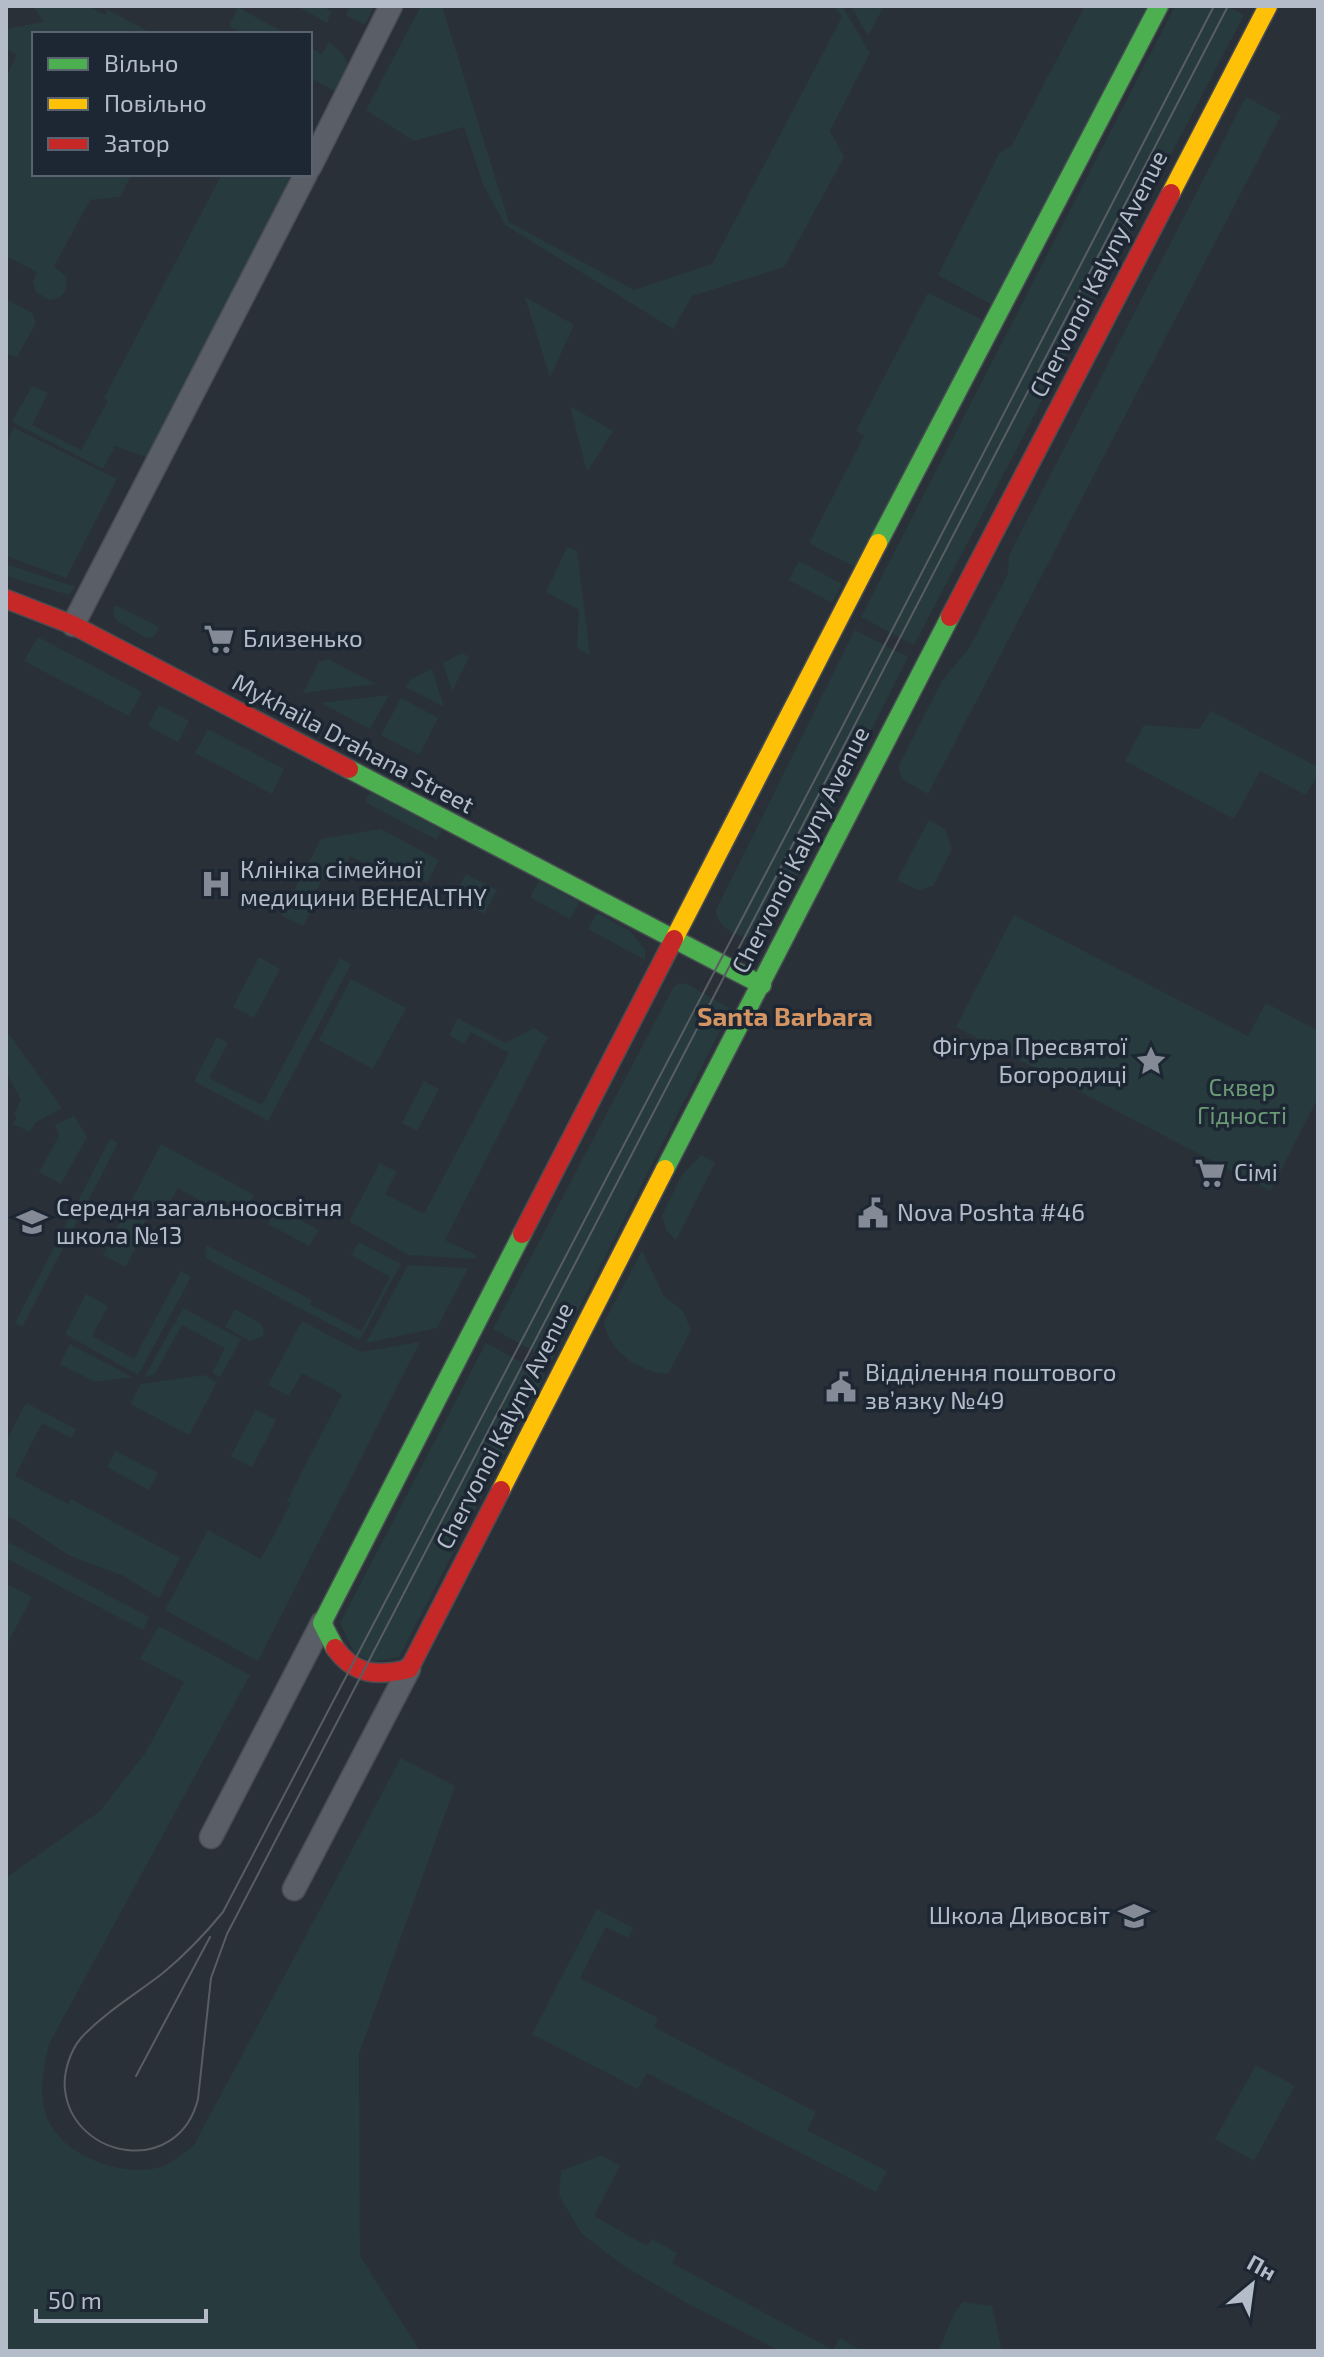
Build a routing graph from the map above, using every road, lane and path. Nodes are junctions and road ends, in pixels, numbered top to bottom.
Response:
1 (391, 6) edge
2 (1159, 6) edge
3 (1268, 6) edge
4 (312, 163) edge
5 (305, 176) edge
6 (6, 599) edge
7 (73, 625) junction
8 (675, 939) junction
9 (762, 985) junction
10 (322, 1623) junction
11 (409, 1669) junction
12 (211, 1837) dead end
13 (294, 1889) dead end

1 - 4 street
2 - 8 main road
3 - 9 main road, Chervonoi Kalyny Avenue
5 - 7 street
6 - 7 main road, Mykhaila Drahana Street
7 - 8 main road, Mykhaila Drahana Street
8 - 9 main road, Mykhaila Drahana Street
8 - 10 main road
9 - 11 main road, Chervonoi Kalyny Avenue
10 - 11 main road
10 - 12 street
11 - 13 street, Chervonoi Kalyny Avenue

